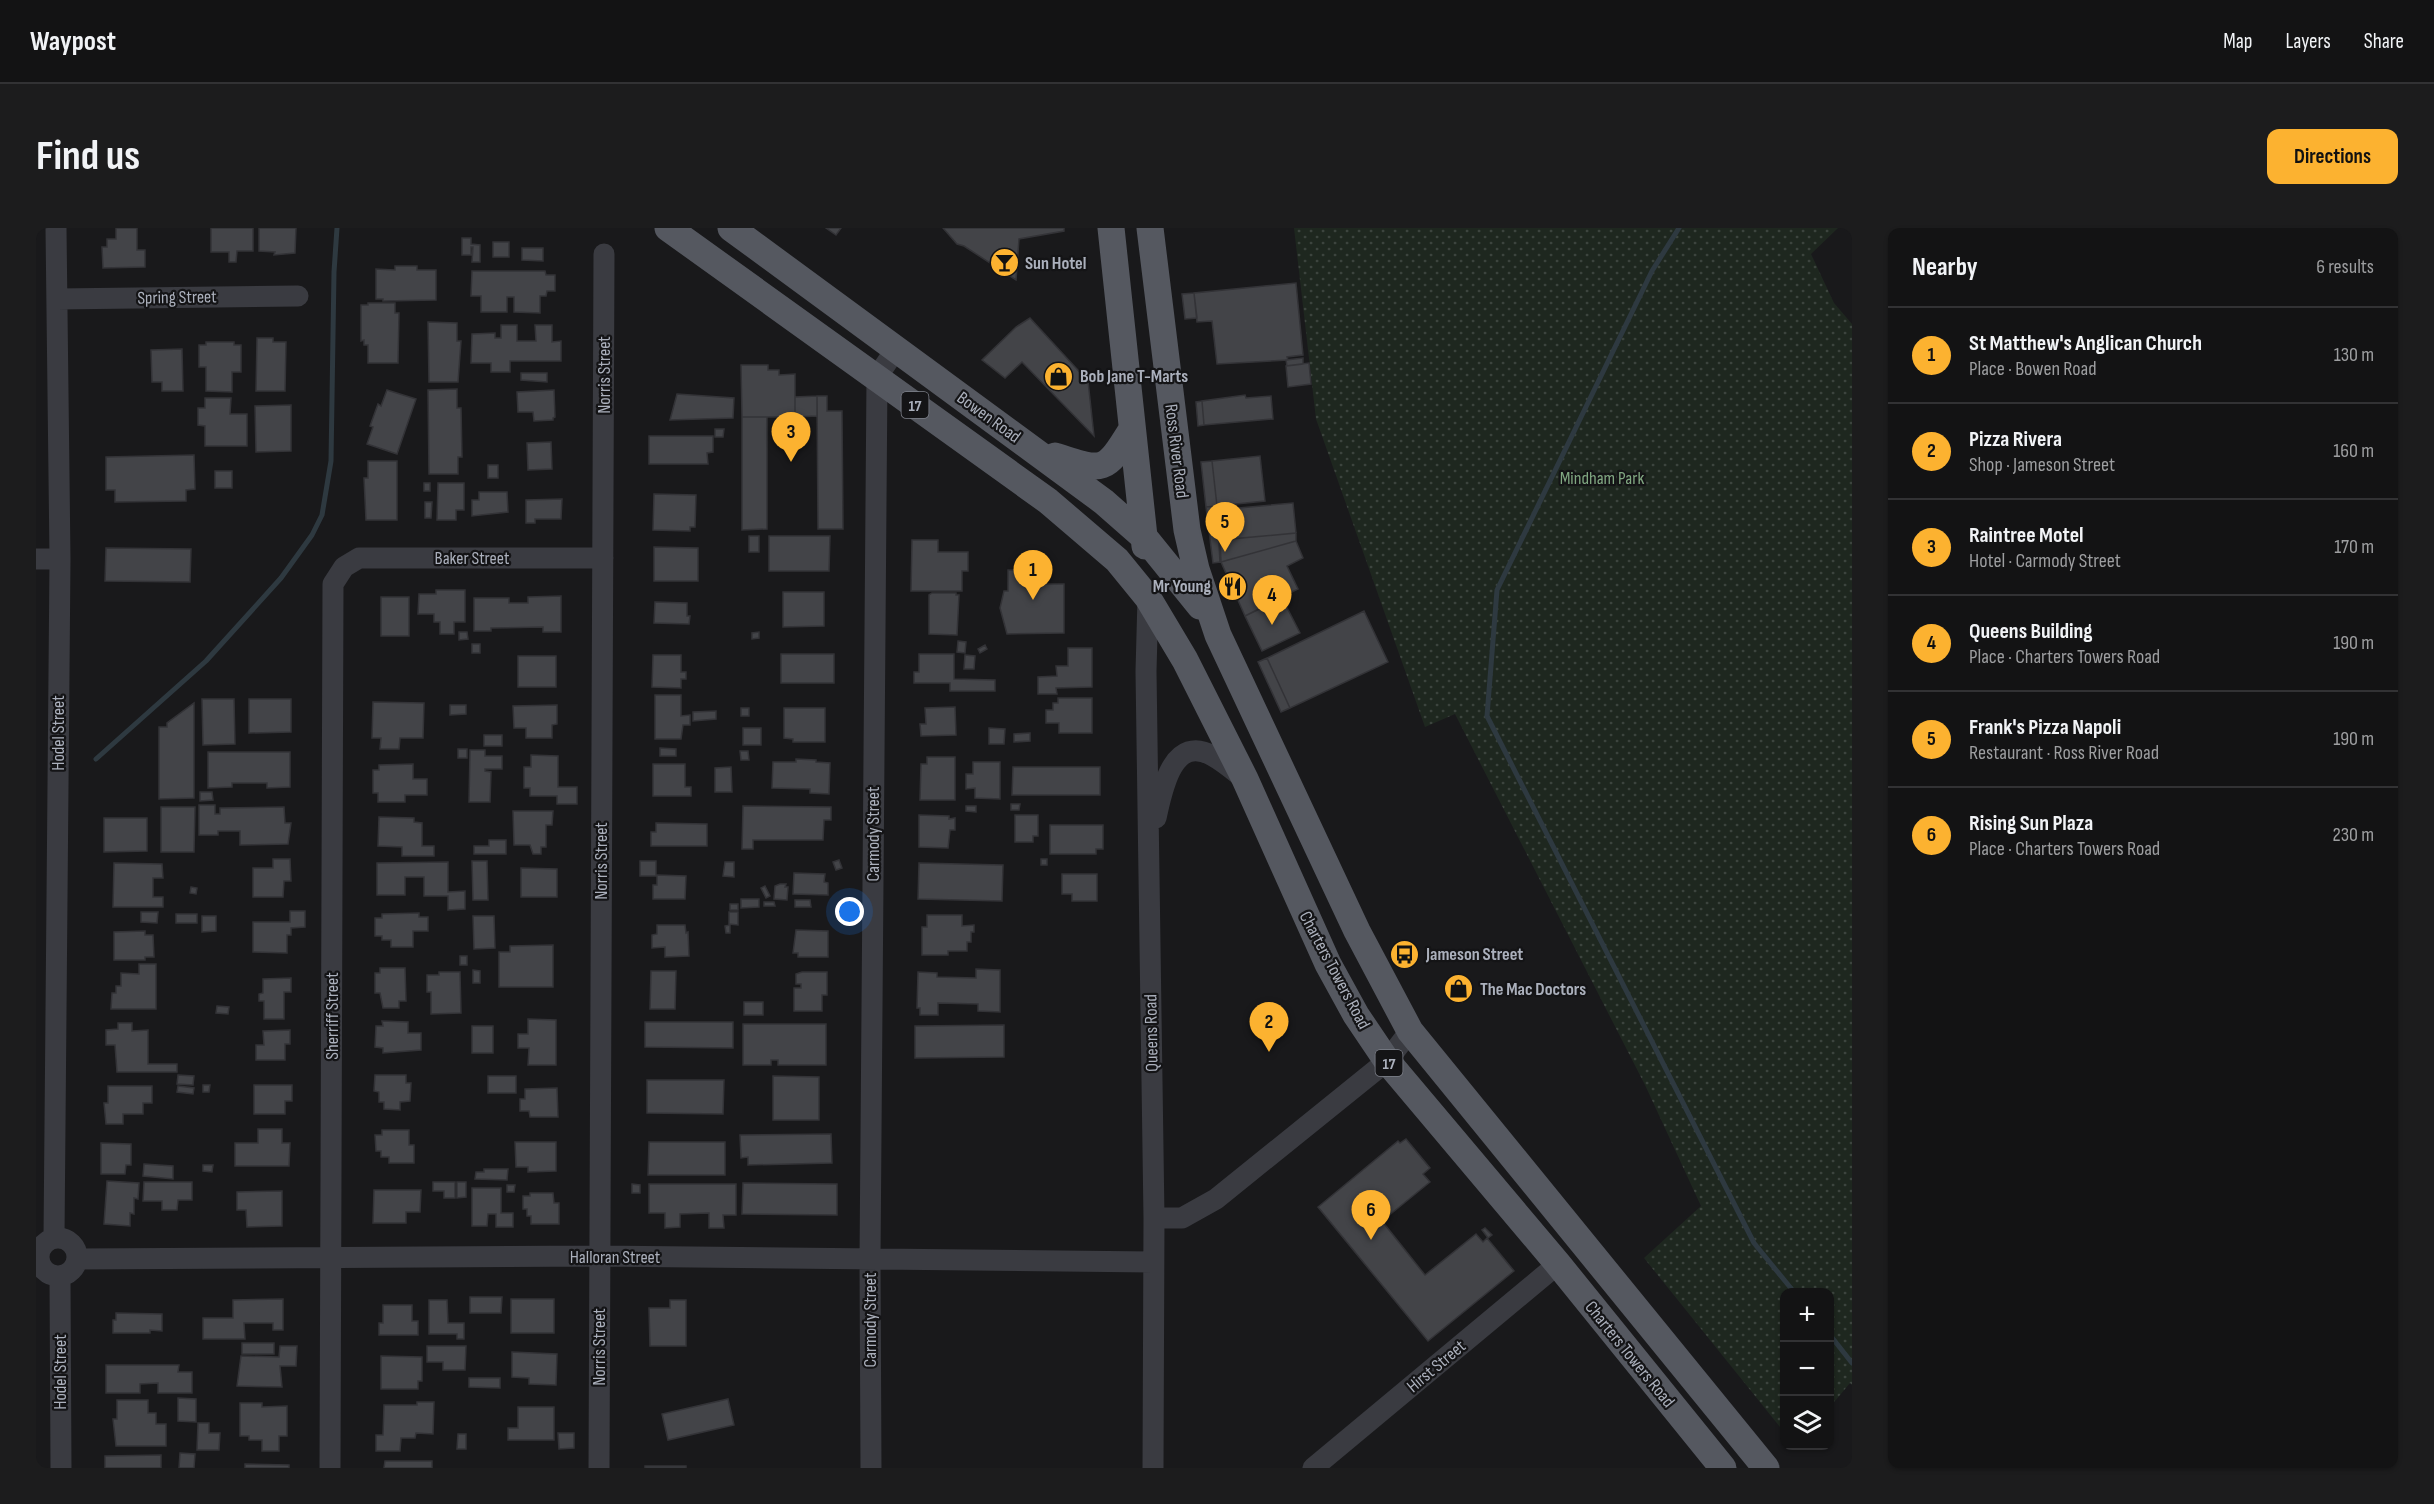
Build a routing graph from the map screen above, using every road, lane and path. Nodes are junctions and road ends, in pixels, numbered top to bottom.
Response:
1 (56, 228) edge
2 (668, 228) edge
3 (731, 228) edge
4 (1111, 228) edge
5 (1150, 228) edge
6 (604, 254) dead end
7 (298, 296) dead end
8 (57, 299) junction
9 (896, 349) junction
10 (877, 377) junction
11 (1132, 429) junction
12 (1034, 449) junction
13 (1144, 538) junction
14 (603, 558) junction
15 (36, 559) edge
16 (60, 559) junction
17 (344, 567) joint
18 (1148, 598) junction
19 (1218, 635) junction
20 (1245, 779) junction
21 (1148, 851) junction
22 (1410, 1031) junction
23 (1387, 1061) junction
24 (1154, 1218) junction
25 (54, 1238) junction
26 (598, 1256) junction
27 (38, 1257) edge
28 (331, 1257) junction
29 (77, 1259) junction
30 (870, 1260) junction
31 (1153, 1262) junction
32 (1558, 1264) junction
33 (60, 1276) junction
34 (1755, 1464) edge
35 (61, 1468) edge
36 (330, 1468) edge
37 (599, 1468) edge
38 (871, 1468) edge
39 (1153, 1468) edge
40 (1313, 1468) edge
41 (1723, 1468) edge

1 - 8 street, Hodel Street
2 - 10 main road, Bowen Road / 17
3 - 9 main road, Bowen Road / 17
4 - 11 main road
5 - 19 main road, Ross River Road
6 - 14 street, Norris Street
7 - 8 street, Spring Street
8 - 16 street, Hodel Street
9 - 10 street
9 - 12 main road, Bowen Road / 17
10 - 18 main road, Bowen Road / 17
10 - 30 street, Carmody Street
11 - 12 main road
11 - 13 main road
12 - 13 main road, Bowen Road / 17
13 - 18 main road
13 - 19 main road, Bowen Road / 17
14 - 17 street, Baker Street
14 - 26 street, Norris Street
15 - 16 street
16 - 25 street, Hodel Street
17 - 28 street, Sherriff Street
18 - 20 main road, Charters Towers Road / 17
18 - 21 street, Queens Road
19 - 22 main road, Charters Towers Road / 17
20 - 21 street
20 - 23 main road, Charters Towers Road / 17
21 - 24 street, Queens Road
22 - 23 street
22 - 34 main road, Charters Towers Road / 17
23 - 24 street
23 - 32 main road, Charters Towers Road / 17
24 - 31 street, Queens Road
25 - 27 street
25 - 29 street
26 - 28 street, Halloran Street
26 - 30 street, Halloran Street
26 - 37 street, Norris Street
27 - 33 street
28 - 29 street, Halloran Street
28 - 36 street, Sherriff Street
29 - 33 street
30 - 31 street, Halloran Street
30 - 38 street, Carmody Street
31 - 39 street, Queens Road
32 - 40 street, Hirst Street
32 - 41 main road, Charters Towers Road / 17
33 - 35 street, Hodel Street

